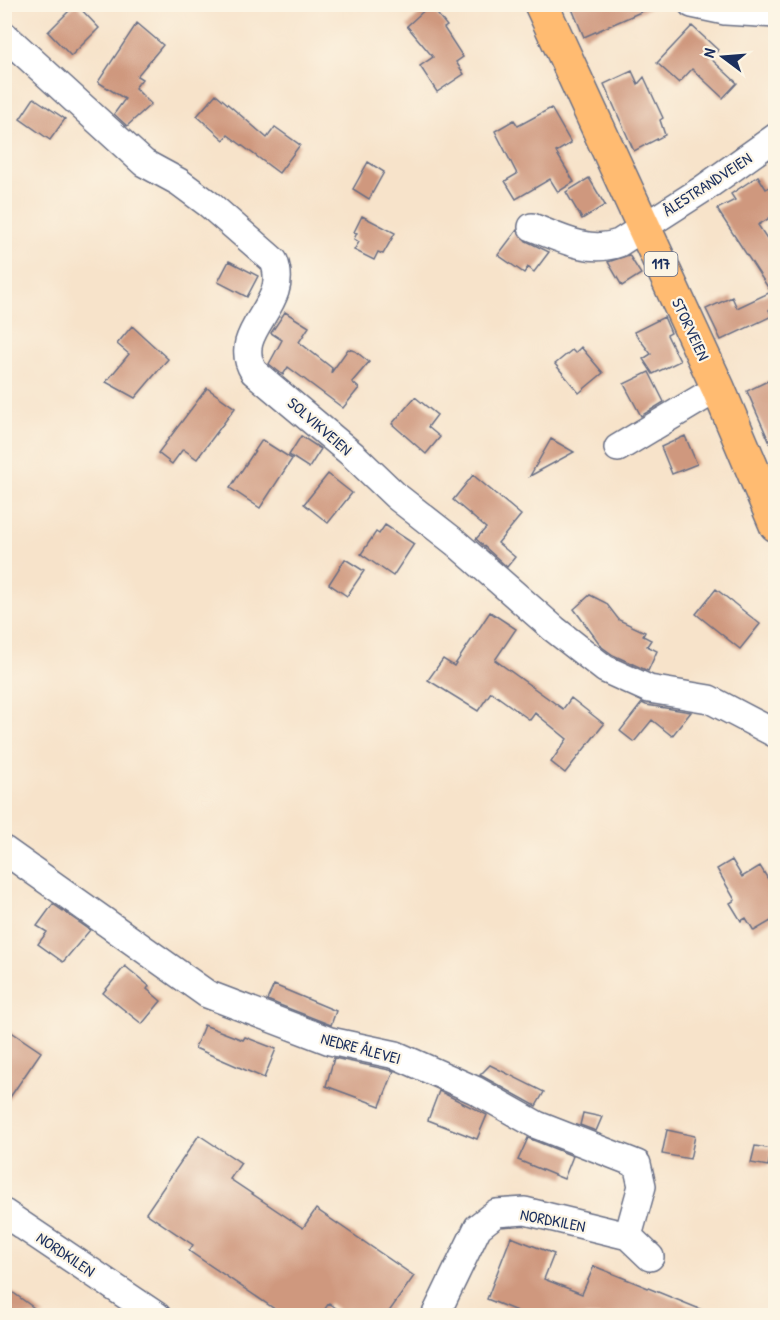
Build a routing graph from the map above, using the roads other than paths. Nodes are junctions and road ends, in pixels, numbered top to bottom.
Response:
1 (541, 4) edge
2 (692, 4) edge
3 (776, 14) edge
4 (4, 35) edge
5 (774, 142) edge
6 (643, 225) junction
7 (532, 227) dead end
8 (718, 388) junction
9 (618, 448) dead end
10 (773, 512) edge
11 (776, 734) edge
12 (4, 850) edge
13 (4, 1213) edge
14 (628, 1236) junction
15 (650, 1257) dead end
16 (157, 1316) edge
17 (435, 1316) edge

1 - 6 main road, STORVEIEN / 117
2 - 3 street
4 - 11 street, SOLVIKVEIEN
5 - 6 street, ÅLESTRANDVEIEN
6 - 7 street, ÅLESTRANDVEIEN
6 - 8 main road, STORVEIEN / 117
8 - 9 street
8 - 10 main road, STORVEIEN / 117
12 - 14 street, NEDRE ÅLEVEI
13 - 16 street, NORDKILEN
14 - 15 street
14 - 17 street, NORDKILEN

